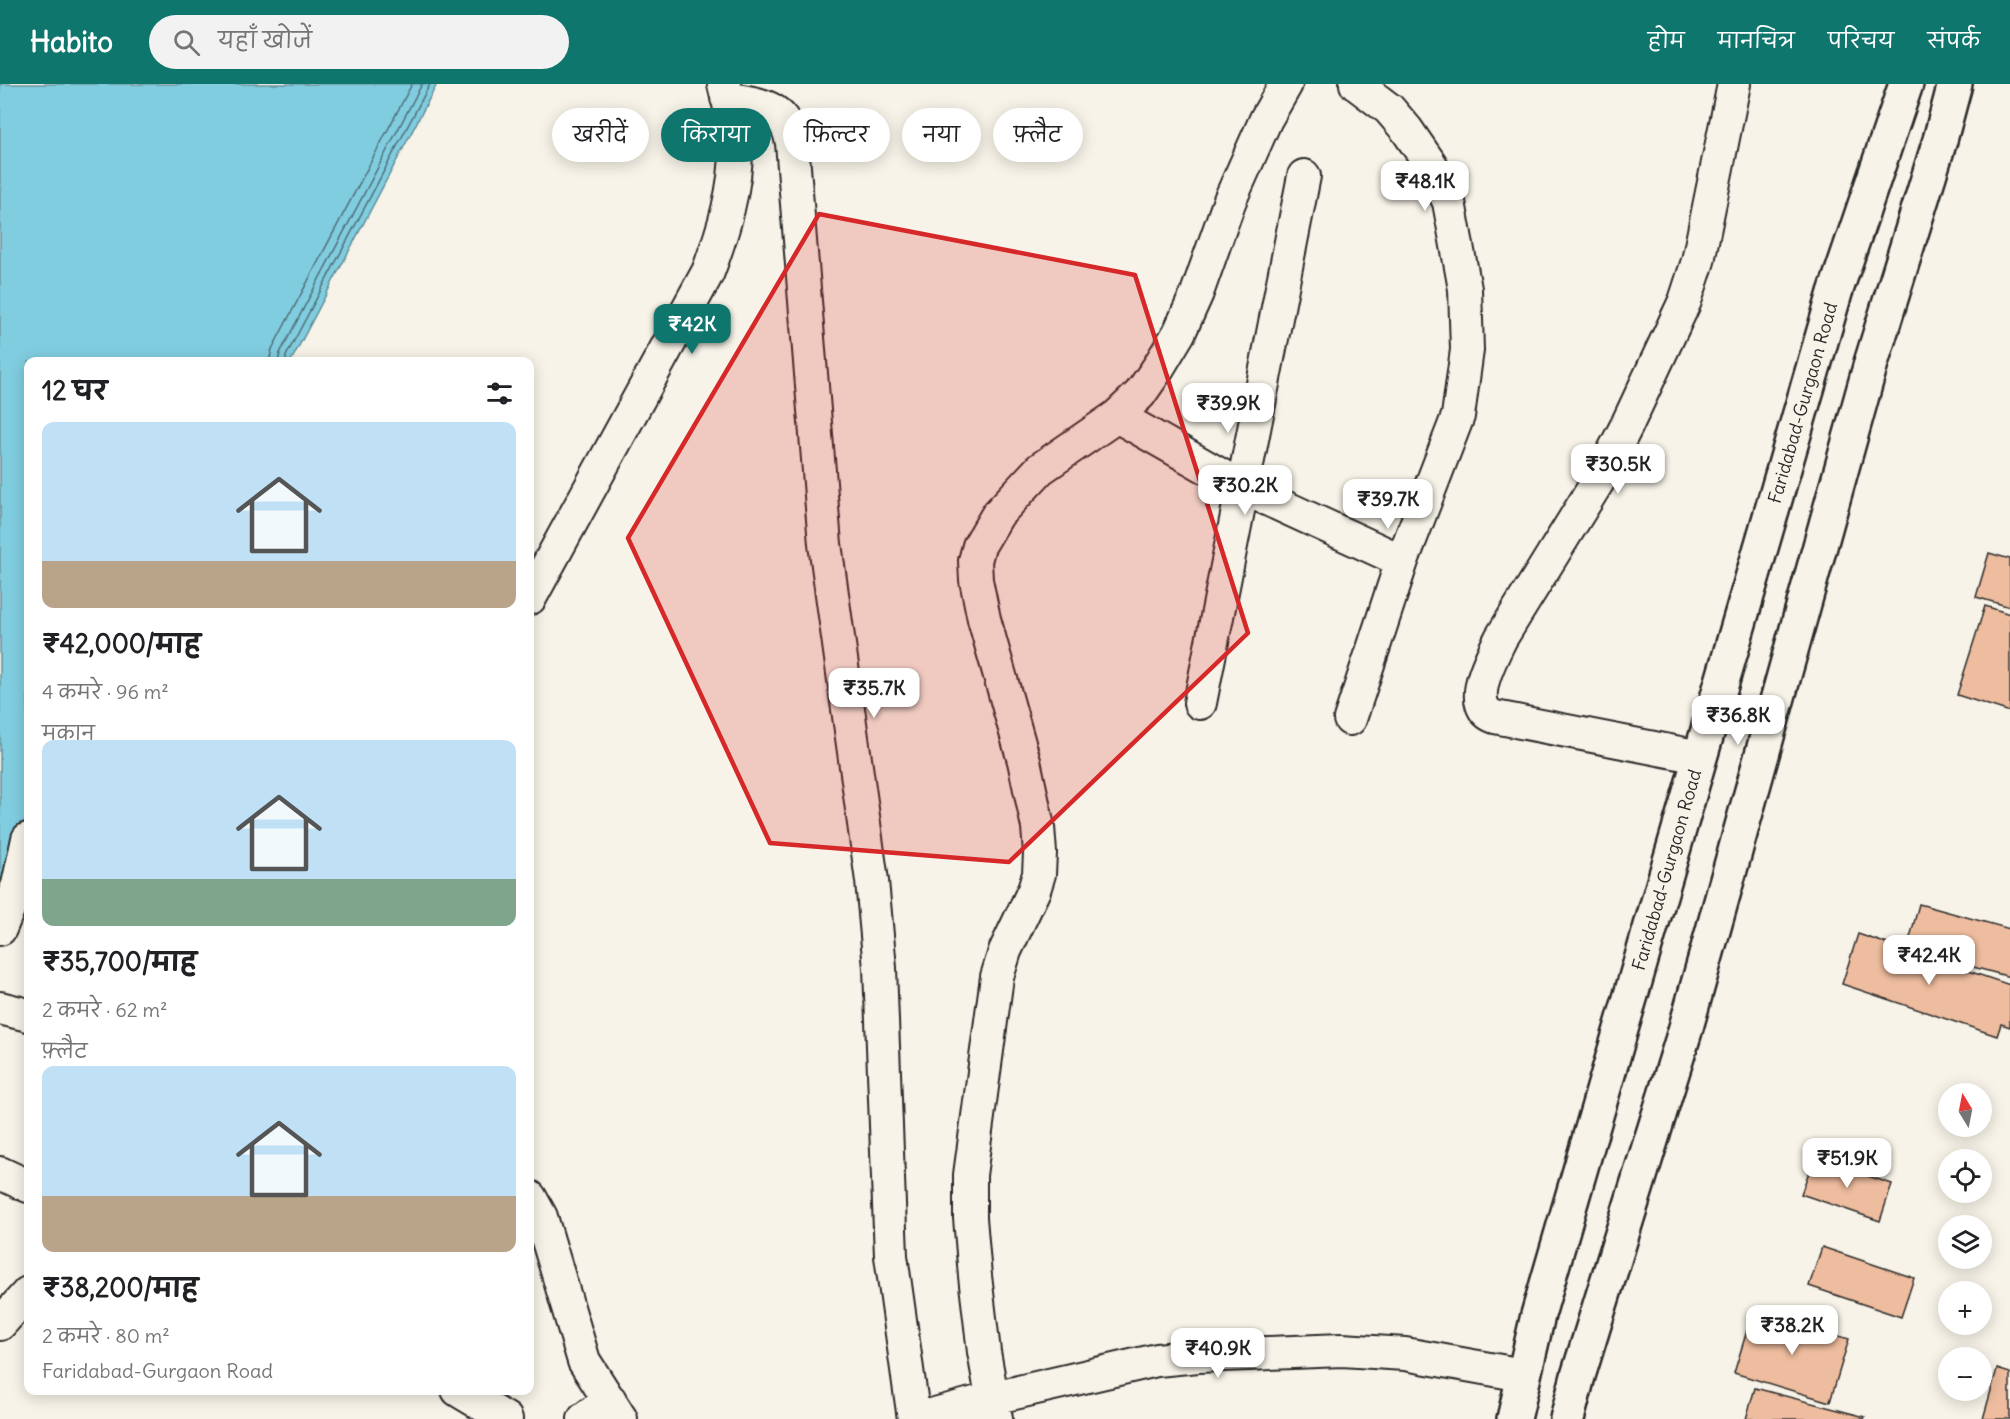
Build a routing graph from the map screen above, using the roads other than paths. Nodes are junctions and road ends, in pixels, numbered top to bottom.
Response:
1 (1286, 84) edge
2 (1356, 84) edge
3 (1734, 84) edge
4 (1906, 84) edge
5 (1955, 84) edge
6 (725, 91) edge
7 (1304, 176) dead end
8 (1117, 416) junction
9 (1243, 488) junction
10 (1402, 561) junction
11 (534, 591) edge
12 (1200, 703) dead end
13 (1350, 720) dead end
14 (1700, 757) junction
15 (24, 857) edge
16 (0, 929) edge
17 (0, 1008) edge
18 (24, 1014) edge
19 (0, 1173) edge
20 (24, 1184) edge
21 (534, 1204) edge
22 (24, 1297) edge
23 (0, 1324) edge
24 (1523, 1375) junction
25 (466, 1395) edge
26 (994, 1409) edge
27 (616, 1410) edge
28 (506, 1419) edge
29 (584, 1419) edge
30 (915, 1419) edge
31 (1515, 1419) edge
32 (1567, 1419) edge

1 - 8 street
2 - 10 street
3 - 14 street
4 - 14 main road, Faridabad-Gurgaon Road
5 - 32 main road
6 - 11 street
6 - 30 street
7 - 9 street
8 - 9 street
8 - 26 street
9 - 10 street
9 - 12 street
10 - 13 street
14 - 24 main road, Faridabad-Gurgaon Road
15 - 16 street
17 - 18 street
19 - 20 street
21 - 27 street
22 - 23 street
24 - 26 street
24 - 31 main road, Faridabad-Gurgaon Road
25 - 28 street
26 - 30 street
27 - 29 street

